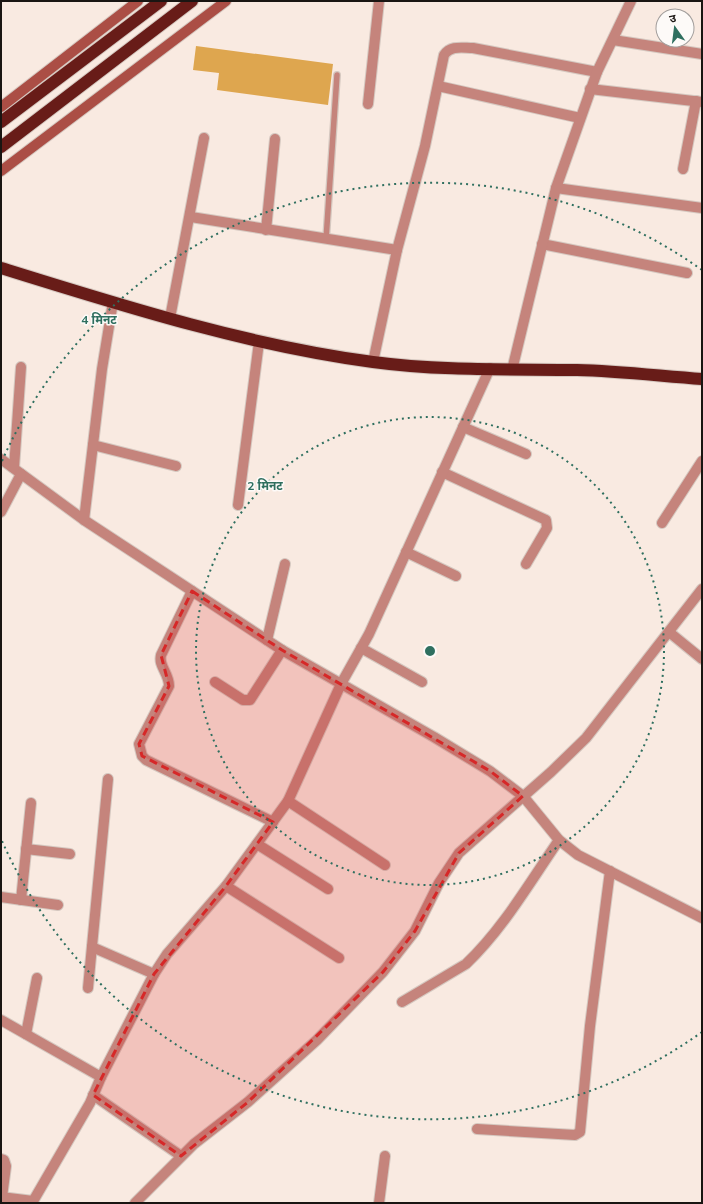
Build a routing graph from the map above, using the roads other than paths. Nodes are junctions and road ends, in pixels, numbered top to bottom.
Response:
1 (138, 1) edge
2 (161, 1) edge
3 (192, 1) edge
4 (226, 1) edge
5 (379, 1) edge
6 (631, 1) edge
7 (613, 40) junction
8 (702, 54) edge
9 (597, 72) junction
10 (337, 75) dead end
11 (438, 86) junction
12 (590, 89) junction
13 (699, 102) edge
14 (368, 104) dead end
15 (1, 108) edge
16 (580, 118) junction
17 (1, 122) edge
18 (204, 138) dead end
19 (275, 140) dead end
20 (1, 147) edge
21 (683, 169) dead end
22 (1, 171) edge
23 (556, 188) junction
24 (702, 208) edge
25 (190, 217) junction
26 (266, 230) junction
27 (326, 240) junction
28 (542, 244) junction
29 (396, 250) junction
30 (1, 268) edge
31 (687, 273) dead end
32 (113, 302) junction
33 (170, 318) junction
34 (259, 342) junction
35 (373, 362) junction
36 (21, 367) dead end
37 (490, 368) junction
38 (512, 370) junction
39 (702, 379) edge
40 (463, 427) junction
41 (92, 445) junction
42 (526, 454) dead end
43 (1, 459) edge
44 (702, 461) edge
45 (176, 466) dead end
46 (17, 471) junction
47 (442, 472) junction
48 (238, 505) dead end
49 (1, 512) edge
50 (84, 520) junction
51 (662, 523) dead end
52 (406, 552) junction
53 (286, 564) dead end
54 (526, 564) dead end
55 (456, 576) dead end
56 (702, 589) edge
57 (192, 591) junction
58 (674, 636) junction
59 (267, 640) junction
60 (361, 648) junction
61 (282, 650) junction
62 (702, 658) edge
63 (215, 682) dead end
64 (422, 682) dead end
65 (341, 684) junction
66 (108, 779) dead end
67 (523, 796) junction
68 (288, 801) junction
69 (31, 803) dead end
70 (273, 822) junction
71 (559, 840) junction
72 (256, 844) junction
73 (26, 849) junction
74 (70, 854) dead end
75 (385, 865) dead end
76 (610, 871) junction
77 (226, 886) junction
78 (328, 889) dead end
79 (1, 897) edge
80 (21, 900) junction
81 (58, 905) dead end
82 (702, 918) edge
83 (92, 947) junction
84 (339, 958) dead end
85 (154, 974) junction
86 (37, 978) dead end
87 (88, 988) dead end
88 (402, 1002) dead end
89 (1, 1020) edge
90 (26, 1034) junction
91 (101, 1077) junction
92 (93, 1095) junction
93 (477, 1129) dead end
94 (181, 1156) junction
95 (385, 1156) dead end
96 (1, 1159) edge
97 (2, 1197) edge
98 (33, 1202) edge
99 (135, 1203) edge
100 (379, 1203) edge

1 - 15 street
2 - 17 highway
3 - 20 highway
4 - 22 street
5 - 14 street
6 - 7 street
7 - 8 street
7 - 9 street
9 - 11 street
9 - 12 street
10 - 27 lane
11 - 16 street
11 - 29 street
12 - 13 street
12 - 16 street
13 - 21 street
16 - 23 street
18 - 25 street
19 - 26 street
23 - 24 street
23 - 28 street
25 - 26 street
25 - 33 street
26 - 27 street
27 - 29 street
28 - 31 street
28 - 38 street
29 - 35 street
30 - 32 highway
32 - 33 highway
32 - 41 street
33 - 34 highway
34 - 35 highway
34 - 48 street
35 - 37 highway
36 - 46 street
37 - 38 highway
37 - 40 street
38 - 39 highway
40 - 42 street
40 - 47 street
41 - 45 street
41 - 50 street
43 - 46 street
44 - 51 street
46 - 49 street
46 - 50 street
47 - 52 street
47 - 54 street
50 - 57 street
52 - 55 street
52 - 60 street
53 - 59 street
56 - 58 street
57 - 59 street
57 - 70 street
58 - 62 street
58 - 67 street
59 - 61 street
60 - 64 street
60 - 65 street
61 - 63 street
61 - 65 street
65 - 67 street
65 - 68 street
66 - 83 street
67 - 71 street
67 - 94 street
68 - 70 street
68 - 75 street
69 - 73 street
70 - 72 street
71 - 76 street
71 - 88 street
72 - 77 street
72 - 78 street
73 - 74 street
73 - 80 street
76 - 82 street
76 - 93 street
77 - 84 street
77 - 85 street
79 - 80 street
80 - 81 street
83 - 85 street
83 - 87 street
85 - 91 street
86 - 90 street
89 - 90 street
90 - 91 street
91 - 92 street
92 - 94 street
92 - 98 street
94 - 99 street
95 - 100 street
96 - 97 street
97 - 98 street

